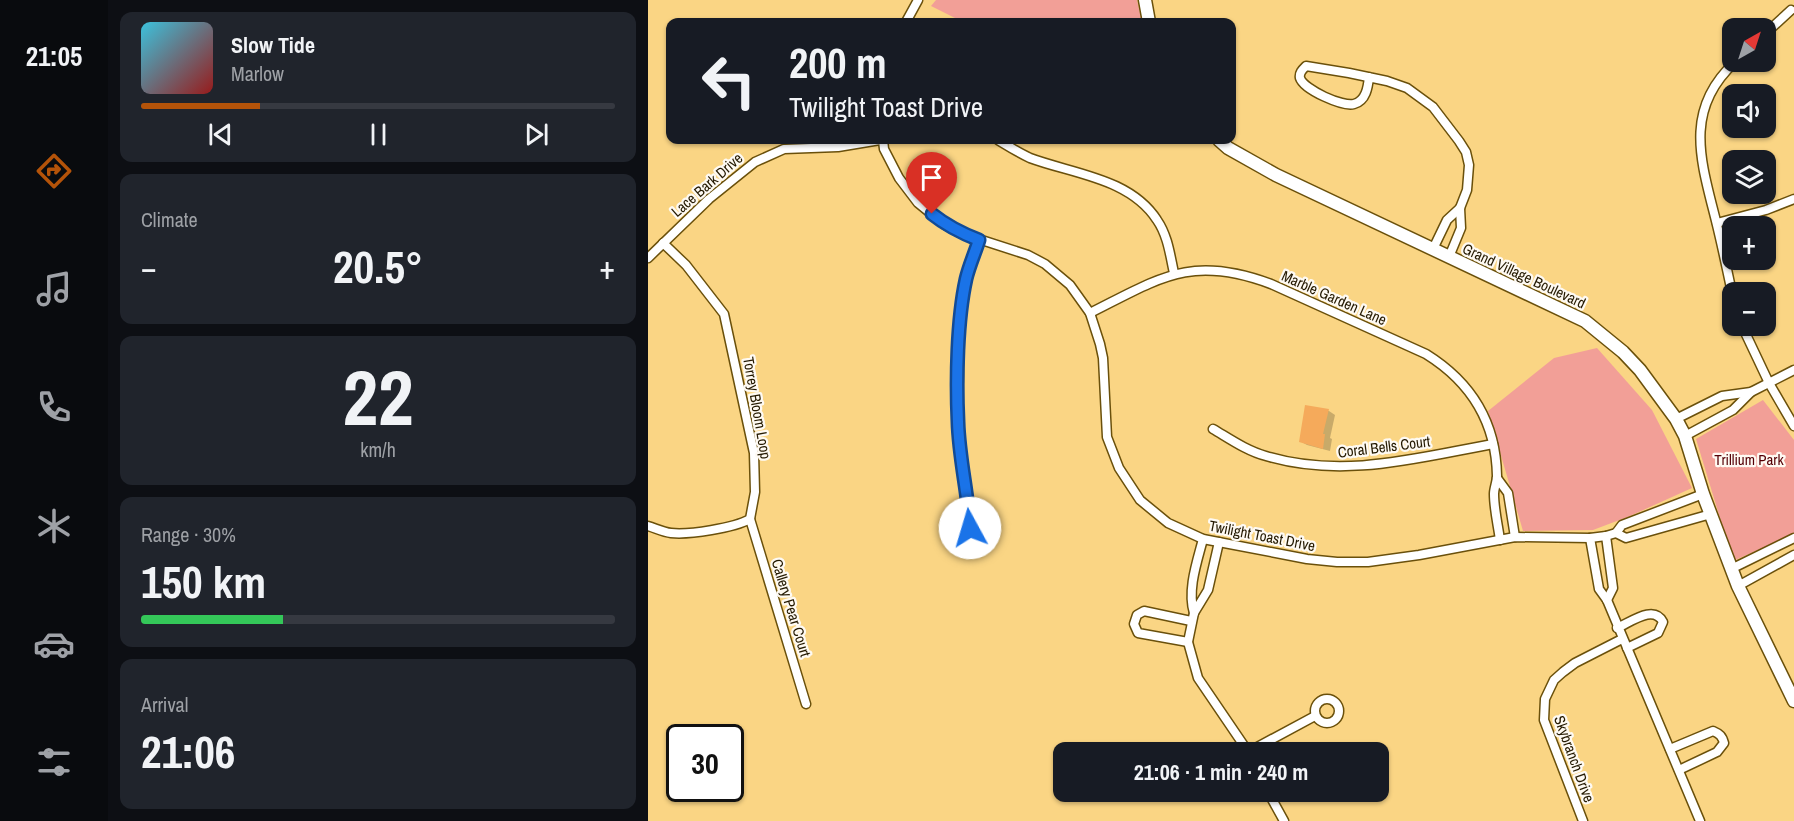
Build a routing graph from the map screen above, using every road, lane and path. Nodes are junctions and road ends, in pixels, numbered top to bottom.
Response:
1 (918, 0) edge
2 (1145, 0) edge
3 (1791, 10) dead end
4 (908, 18) edge
5 (1148, 18) edge
6 (1776, 24) edge
7 (1727, 72) edge
8 (1369, 77) junction
9 (857, 144) edge
10 (883, 144) edge
11 (1005, 144) edge
12 (1224, 144) edge
13 (1794, 199) edge
14 (1460, 208) junction
15 (1717, 223) junction
16 (979, 240) junction
17 (663, 243) junction
18 (1432, 249) junction
19 (1449, 257) junction
20 (648, 258) edge
21 (1174, 273) junction
22 (1730, 282) edge
23 (1090, 313) junction
24 (1747, 336) edge
25 (1794, 370) edge
26 (1769, 383) junction
27 (1751, 392) junction
28 (1676, 419) junction
29 (1794, 426) edge
30 (1213, 429) dead end
31 (1685, 436) junction
32 (1493, 444) junction
33 (1497, 478) junction
34 (1704, 494) junction
35 (1711, 514) junction
36 (750, 519) junction
37 (648, 526) edge
38 (1616, 533) junction
39 (1606, 536) junction
40 (1515, 537) junction
41 (1590, 538) junction
42 (1794, 538) edge
43 (1203, 539) junction
44 (1500, 540) junction
45 (1219, 542) junction
46 (970, 543) dead end
47 (1794, 555) edge
48 (1731, 569) junction
49 (1738, 586) junction
50 (1607, 600) junction
51 (1192, 617) junction
52 (1617, 628) junction
53 (1623, 639) junction
54 (1188, 642) junction
55 (1627, 648) junction
56 (1794, 701) edge
57 (806, 704) dead end
58 (1315, 716) dead end
59 (1242, 742) edge
60 (1267, 742) edge
61 (1670, 749) junction
62 (1679, 770) junction
63 (1274, 802) edge
64 (1284, 821) edge
65 (1583, 821) edge
66 (1700, 821) edge

1 - 4 street
2 - 5 street
3 - 6 street
7 - 15 street
8 - 8 street
8 - 14 street
9 - 17 street, Lace Bark Drive
10 - 16 street, Twilight Toast Drive
11 - 21 street
12 - 18 street, Grand Village Boulevard
13 - 15 street
14 - 18 street
14 - 19 street
15 - 22 street
16 - 23 street, Twilight Toast Drive
16 - 46 street
17 - 20 street
17 - 36 street, Torrey Bloom Loop
18 - 19 street, Grand Village Boulevard
19 - 28 street, Grand Village Boulevard
21 - 23 street, Marble Garden Lane
21 - 32 street, Marble Garden Lane
23 - 43 street, Twilight Toast Drive
24 - 26 street
25 - 26 street
26 - 27 street
26 - 29 street
27 - 28 street
27 - 31 street
28 - 31 street, Grand Village Boulevard
30 - 32 street, Coral Bells Court
31 - 34 street, Grand Village Boulevard
32 - 33 street, Marble Garden Lane
33 - 40 street, Marble Garden Lane
33 - 44 street, Marble Garden Lane
34 - 35 street, Grand Village Boulevard
34 - 38 street, Twilight Toast Drive
35 - 38 street, Twilight Toast Drive
35 - 48 street, Grand Village Boulevard
36 - 37 street
36 - 57 street, Callery Pear Court
38 - 39 street, Twilight Toast Drive
39 - 41 street, Twilight Toast Drive
39 - 50 street
40 - 41 street, Twilight Toast Drive
40 - 44 street, Twilight Toast Drive
41 - 50 street
42 - 48 street
43 - 45 street, Twilight Toast Drive
43 - 51 street
44 - 45 street, Twilight Toast Drive
45 - 51 street
47 - 49 street
48 - 49 street, Grand Village Boulevard
49 - 56 street, Grand Village Boulevard
50 - 52 street
51 - 54 street
51 - 54 street
52 - 53 street
52 - 55 street
53 - 55 street
53 - 65 street, Skybranch Drive
54 - 59 street
55 - 61 street
58 - 60 street
61 - 62 street
61 - 62 street
62 - 66 street
63 - 64 street

